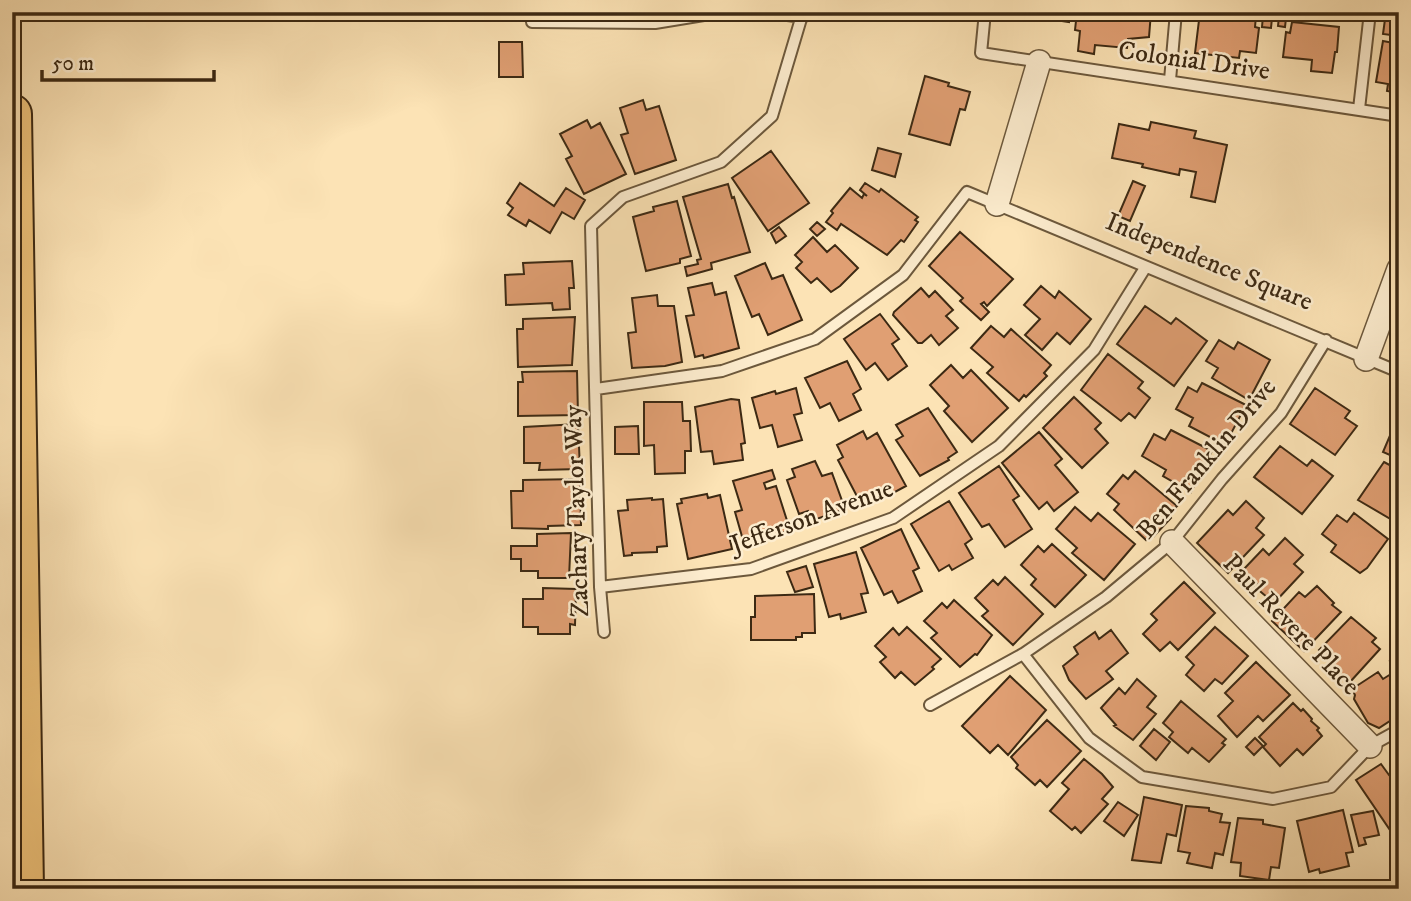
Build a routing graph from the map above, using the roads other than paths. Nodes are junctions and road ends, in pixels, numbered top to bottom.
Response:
1 (722, 12) edge
2 (764, 12) edge
3 (985, 12) edge
4 (1176, 12) edge
5 (1370, 12) edge
6 (803, 15) edge
7 (532, 22) dead end
8 (1039, 62) junction
9 (1170, 80) junction
10 (1359, 109) junction
11 (12, 114) edge
12 (1399, 116) edge
13 (997, 204) junction
14 (1146, 268) junction
15 (1399, 269) edge
16 (1326, 340) junction
17 (1366, 359) junction
18 (1399, 372) edge
19 (596, 389) junction
20 (1172, 542) junction
21 (600, 587) junction
22 (604, 632) dead end
23 (1023, 654) junction
24 (930, 705) dead end
25 (1399, 730) edge
26 (1370, 746) junction
27 (24, 889) edge

1 - 7 lane
2 - 6 lane
3 - 8 lane, Colonial Drive
4 - 9 lane
5 - 10 lane
6 - 19 lane, Zachary Taylor Way
8 - 9 lane, Colonial Drive
8 - 13 street
9 - 10 lane, Colonial Drive
10 - 12 lane, Colonial Drive
11 - 27 highway
13 - 14 lane, Independence Square
13 - 19 lane, Independence Square
14 - 16 lane, Independence Square
14 - 21 lane, Jefferson Avenue
15 - 17 street
16 - 17 lane, Independence Square
16 - 20 lane, Ben Franklin Drive
17 - 18 lane, Independence Square
19 - 21 lane, Zachary Taylor Way
20 - 23 lane, Ben Franklin Drive
20 - 26 street, Paul Revere Place
21 - 22 lane, Zachary Taylor Way
23 - 24 lane, Ben Franklin Drive
23 - 26 lane
25 - 26 lane

